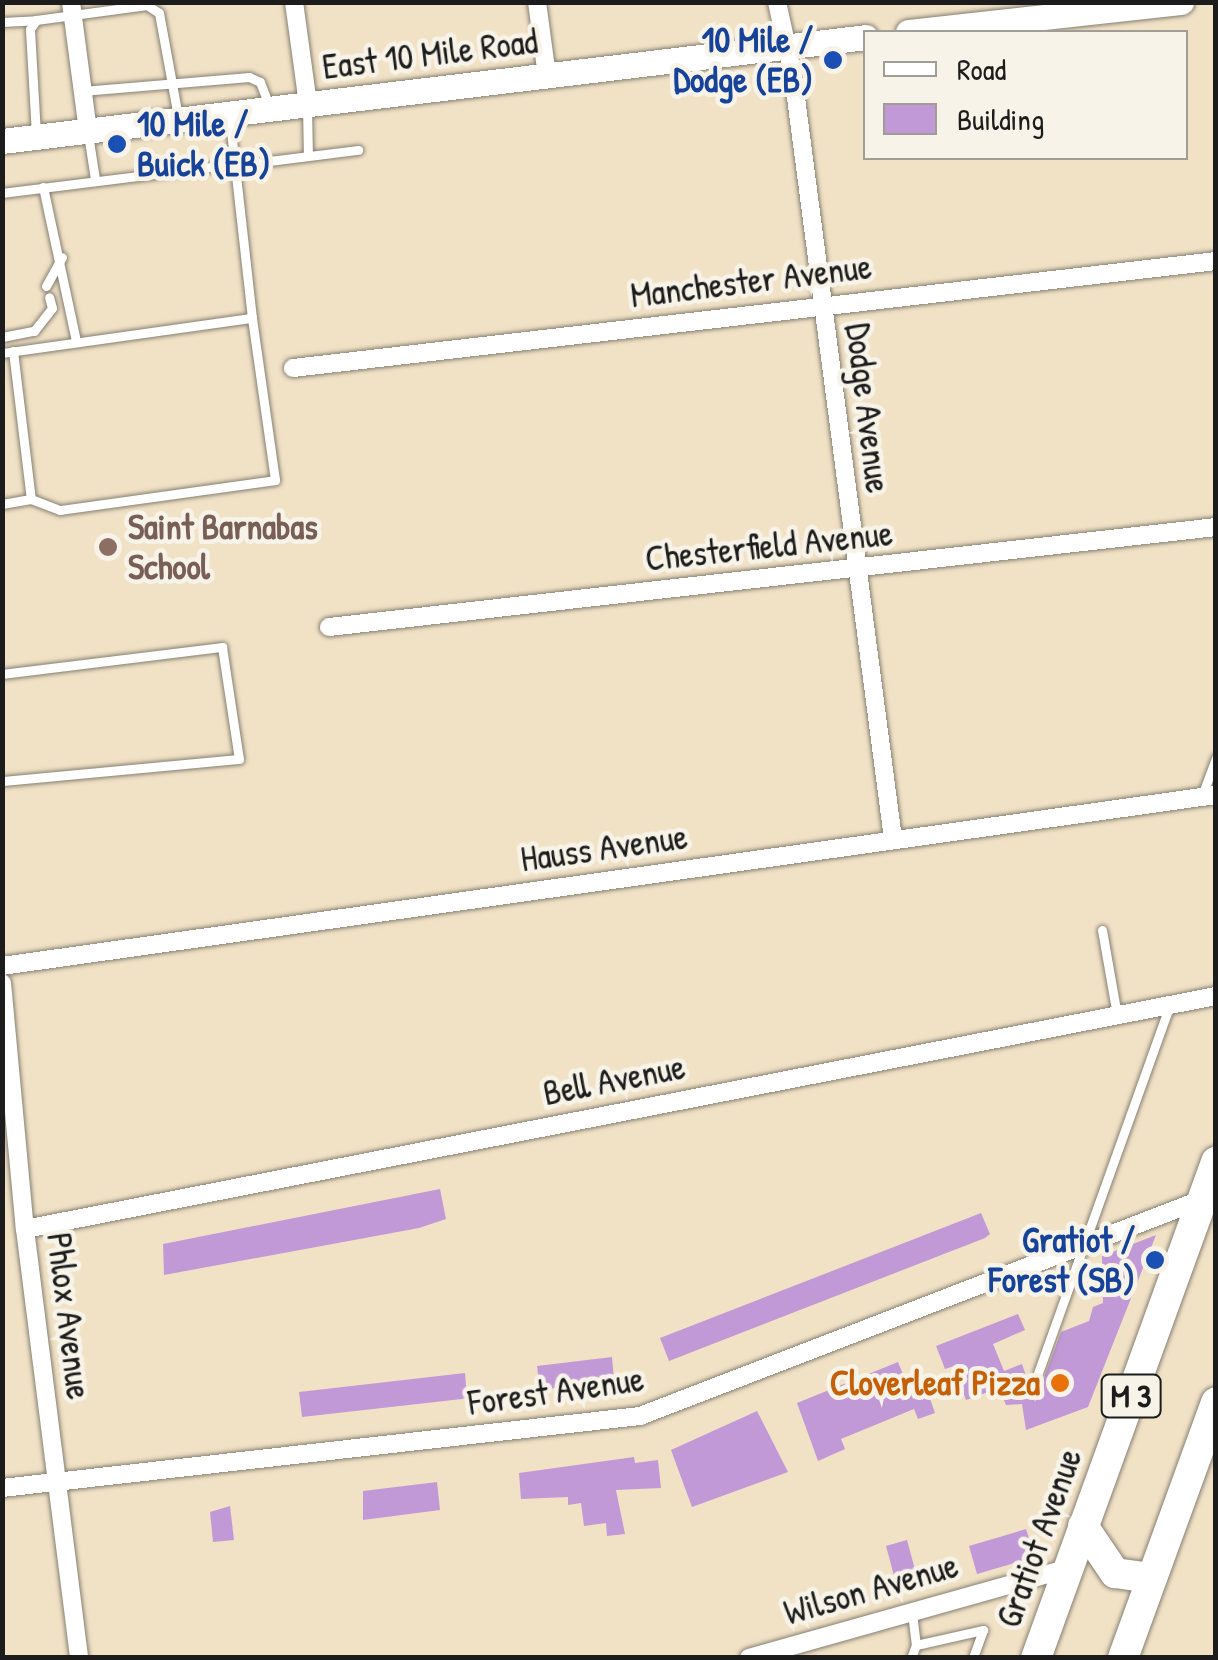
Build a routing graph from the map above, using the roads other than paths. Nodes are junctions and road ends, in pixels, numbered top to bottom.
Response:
1 (294, 2) edge
2 (536, 2) edge
3 (777, 2) edge
4 (1180, 2) edge
5 (1150, 4) edge
6 (72, 8) edge
7 (1080, 8) edge
8 (36, 20) junction
9 (2, 22) edge
10 (919, 30) edge
11 (863, 37) edge
12 (782, 46) junction
13 (547, 76) junction
14 (171, 80) junction
15 (82, 92) junction
16 (308, 104) junction
17 (270, 108) junction
18 (229, 113) junction
19 (179, 120) junction
20 (88, 131) junction
21 (36, 137) junction
22 (2, 141) edge
23 (358, 150) dead end
24 (308, 156) junction
25 (262, 162) dead end
26 (235, 164) junction
27 (95, 179) junction
28 (43, 187) junction
29 (2, 193) edge
30 (62, 257) junction
31 (1216, 261) edge
32 (822, 306) junction
33 (252, 318) junction
34 (2, 337) edge
35 (76, 341) junction
36 (8, 352) edge
37 (293, 368) dead end
38 (32, 500) junction
39 (2, 504) edge
40 (1216, 528) edge
41 (856, 570) junction
42 (329, 627) dead end
43 (2, 674) edge
44 (1216, 758) edge
45 (2, 781) edge
46 (1208, 796) edge
47 (893, 840) junction
48 (1102, 930) dead end
49 (2, 966) edge
50 (2, 982) edge
51 (1216, 996) edge
52 (1170, 1005) junction
53 (1117, 1015) junction
54 (9, 1129) edge
55 (1215, 1163) edge
56 (1203, 1198) junction
57 (25, 1229) junction
58 (1085, 1242) junction
59 (1038, 1373) dead end
60 (1216, 1402) edge
61 (58, 1482) junction
62 (2, 1488) edge
63 (1083, 1526) junction
64 (1068, 1568) junction
65 (1152, 1578) junction
66 (911, 1612) junction
67 (916, 1645) junction
68 (79, 1658) edge
69 (749, 1658) edge
70 (911, 1658) edge
71 (973, 1658) edge
72 (1036, 1658) edge
73 (1123, 1658) edge

1 - 16 street
2 - 13 street
3 - 12 street, Dodge Avenue
4 - 5 main road
5 - 7 main road
6 - 8 lane
6 - 14 lane
6 - 15 street
7 - 10 main road
8 - 9 lane
8 - 21 lane
11 - 12 main road, East 10 Mile Road
12 - 13 main road, East 10 Mile Road
12 - 32 street, Dodge Avenue
13 - 16 main road, East 10 Mile Road
14 - 15 lane
14 - 17 lane
14 - 19 lane
15 - 20 street
16 - 17 main road, East 10 Mile Road
16 - 24 lane
17 - 18 main road, East 10 Mile Road
18 - 19 main road, East 10 Mile Road
18 - 26 lane
19 - 20 main road, East 10 Mile Road
20 - 21 main road, East 10 Mile Road
20 - 27 lane
21 - 22 main road, East 10 Mile Road
23 - 24 lane
24 - 25 lane
26 - 27 lane
26 - 33 lane
27 - 28 lane
28 - 29 lane
28 - 30 lane
30 - 34 lane
30 - 35 lane
31 - 32 street, Manchester Avenue
32 - 37 street, Manchester Avenue
32 - 41 street, Dodge Avenue
33 - 35 lane
33 - 38 lane
35 - 36 lane
36 - 38 lane
38 - 39 lane
40 - 41 street, Chesterfield Avenue
41 - 42 street, Chesterfield Avenue
41 - 47 street, Dodge Avenue
43 - 45 lane
44 - 46 lane
46 - 47 street, Hauss Avenue
47 - 49 street, Hauss Avenue
48 - 53 lane
50 - 54 street, Phlox Avenue
51 - 52 street, Bell Avenue
52 - 53 street, Bell Avenue
52 - 58 lane
53 - 57 street, Bell Avenue
54 - 57 street, Phlox Avenue
55 - 56 main road, Gratiot Avenue / M 3
56 - 58 street, Forest Avenue
56 - 63 main road, Gratiot Avenue / M 3
57 - 61 street, Phlox Avenue
58 - 59 lane
58 - 61 street, Forest Avenue
60 - 65 main road, M 3
61 - 62 street, Forest Avenue
61 - 68 street, Phlox Avenue
63 - 64 main road, Gratiot Avenue / M 3
63 - 65 main road
64 - 66 street, Wilson Avenue
64 - 72 main road, Gratiot Avenue / M 3
65 - 73 main road, M 3
66 - 67 lane
66 - 69 street, Wilson Avenue
67 - 70 lane
67 - 71 lane

